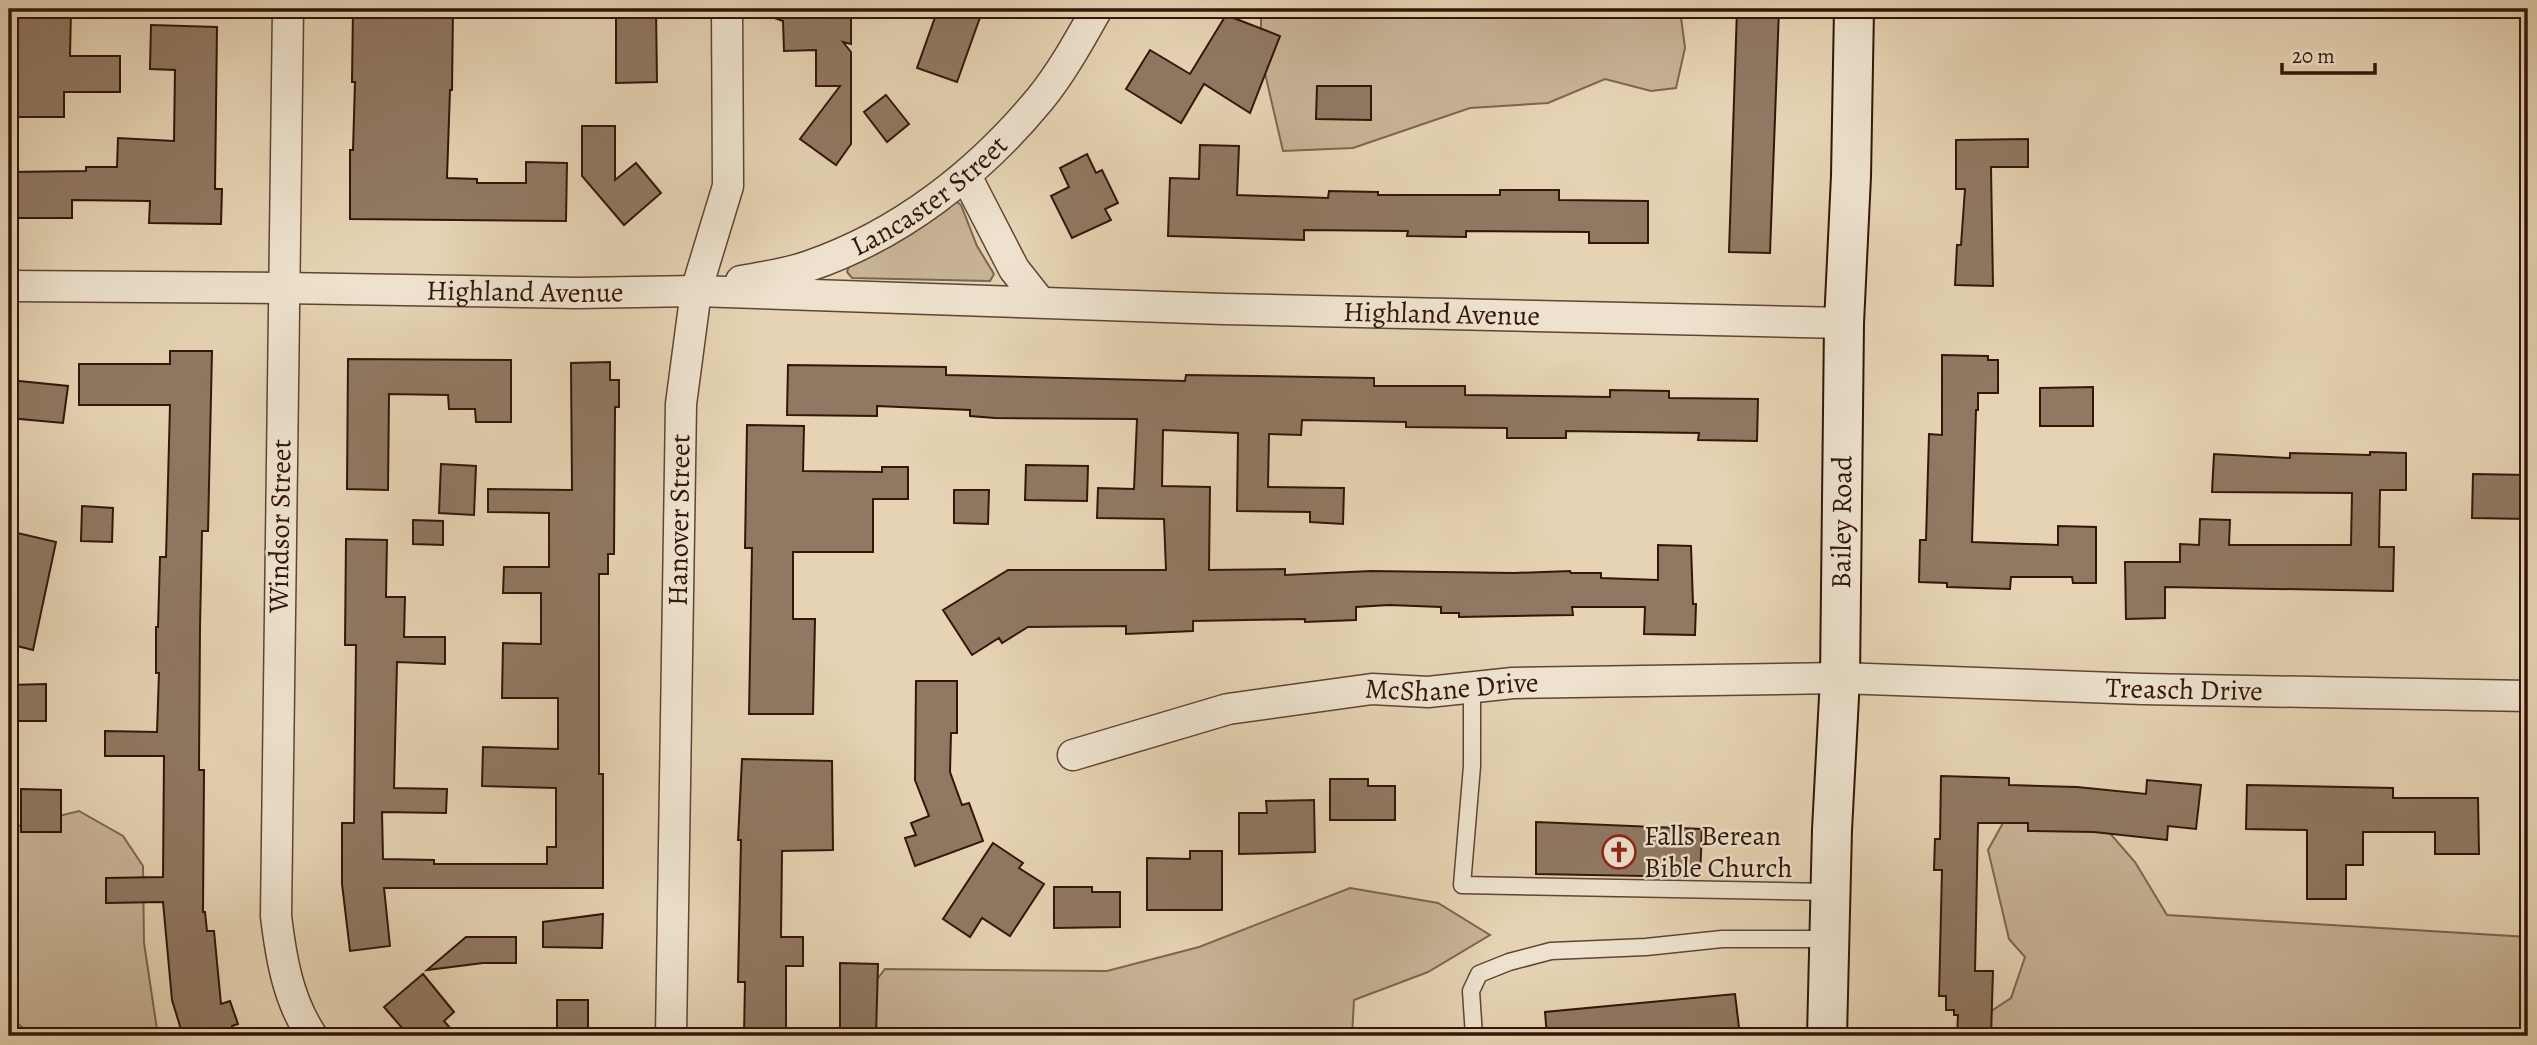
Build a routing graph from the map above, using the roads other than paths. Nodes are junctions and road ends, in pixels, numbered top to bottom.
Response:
1 (288, 9) edge
2 (727, 9) edge
3 (1097, 9) edge
4 (1854, 9) edge
5 (966, 176) junction
6 (9, 286) edge
7 (282, 288) junction
8 (696, 291) junction
9 (1040, 302) junction
10 (1844, 323) junction
11 (1840, 678) junction
12 (1472, 688) junction
13 (2528, 696) edge
14 (1073, 755) dead end
15 (1830, 892) junction
16 (1830, 939) junction
17 (312, 1036) edge
18 (671, 1036) edge
19 (1474, 1036) edge
20 (1827, 1036) edge

1 - 7 street, Windsor Street
2 - 8 street, Hanover Street
3 - 5 street, Lancaster Street
4 - 10 street, Bailey Road
5 - 8 street, Lancaster Street
5 - 9 street
6 - 7 street, Highland Avenue
7 - 8 street, Highland Avenue
7 - 17 street, Windsor Street
8 - 9 street, Highland Avenue
8 - 18 street, Hanover Street
9 - 10 street, Highland Avenue
10 - 11 street, Bailey Road
11 - 12 street, McShane Drive
11 - 13 street, Treasch Drive
11 - 15 street, Bailey Road
12 - 14 street, McShane Drive
12 - 15 lane
15 - 16 street, Bailey Road
16 - 19 lane
16 - 20 street, Bailey Road

